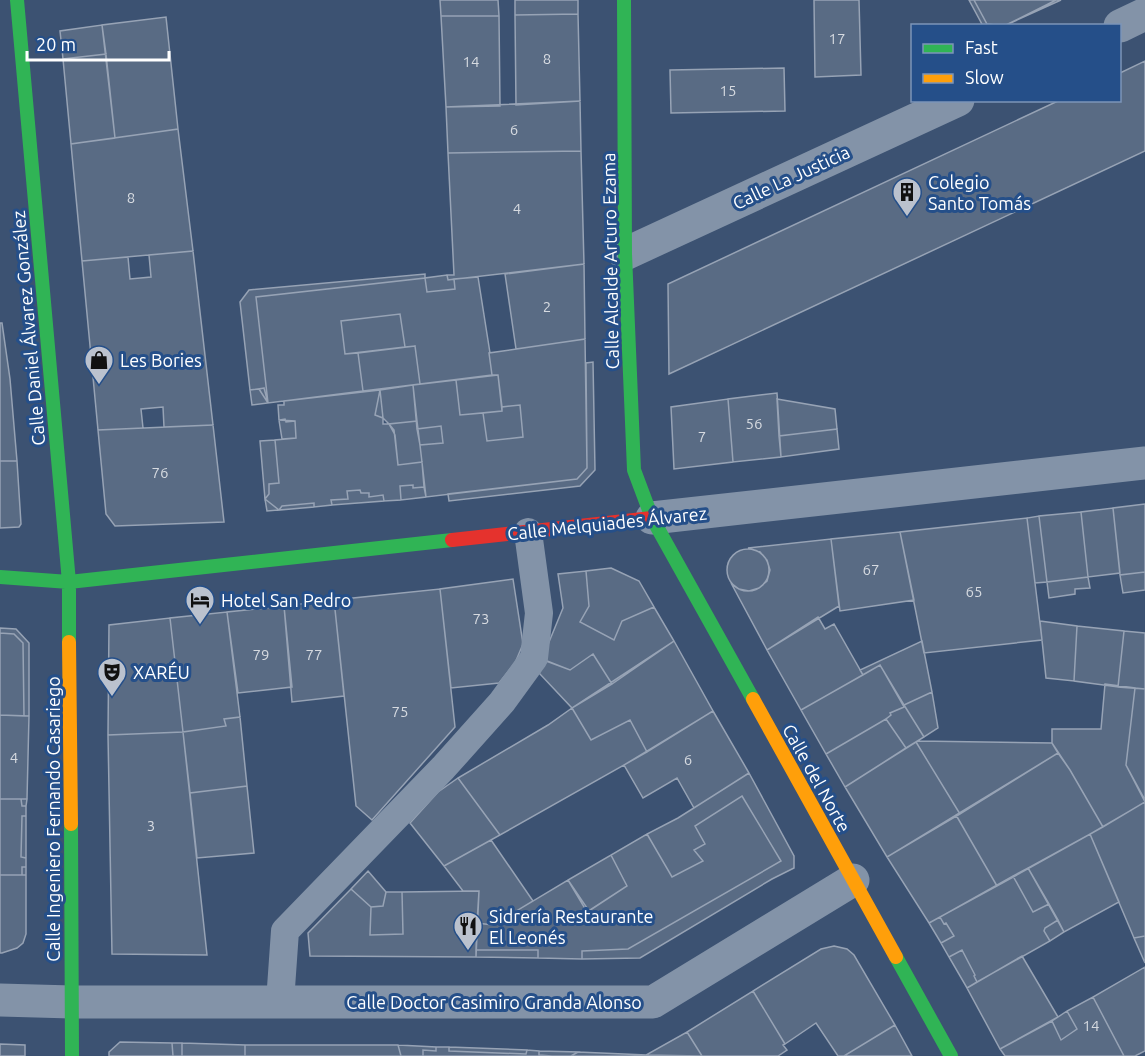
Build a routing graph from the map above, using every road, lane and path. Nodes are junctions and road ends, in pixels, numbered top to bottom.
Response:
1 (17, 0) edge
2 (624, 0) edge
3 (1145, 14) edge
4 (1121, 25) edge
5 (953, 102) edge
6 (626, 254) junction
7 (1145, 463) edge
8 (652, 518) junction
9 (528, 532) junction
10 (0, 577) edge
11 (69, 582) junction
12 (854, 880) junction
13 (0, 1000) edge
14 (72, 1002) junction
15 (280, 1002) junction
16 (72, 1056) edge
17 (951, 1056) edge

1 - 11 street, Calle Daniel Álvarez González
2 - 6 street, Calle Alcalde Arturo Ezama
3 - 4 street
5 - 6 street, Calle La Justicia
6 - 8 street, Calle Alcalde Arturo Ezama
7 - 8 street, Calle Melquiades Álvarez
8 - 9 street, Calle Melquiades Álvarez
8 - 12 street, Calle del Norte
9 - 11 street, Calle Melquiades Álvarez
9 - 15 lane
10 - 11 street, Calle Melquiades Álvarez
11 - 14 street, Calle Ingeniero Fernando Casariego
12 - 15 street, Calle Doctor Casimiro Granda Alonso
12 - 17 street, Calle del Norte
13 - 14 street, Calle Doctor Casimiro Granda Alonso
14 - 15 street, Calle Doctor Casimiro Granda Alonso
14 - 16 street, Calle Ingeniero Fernando Casariego

